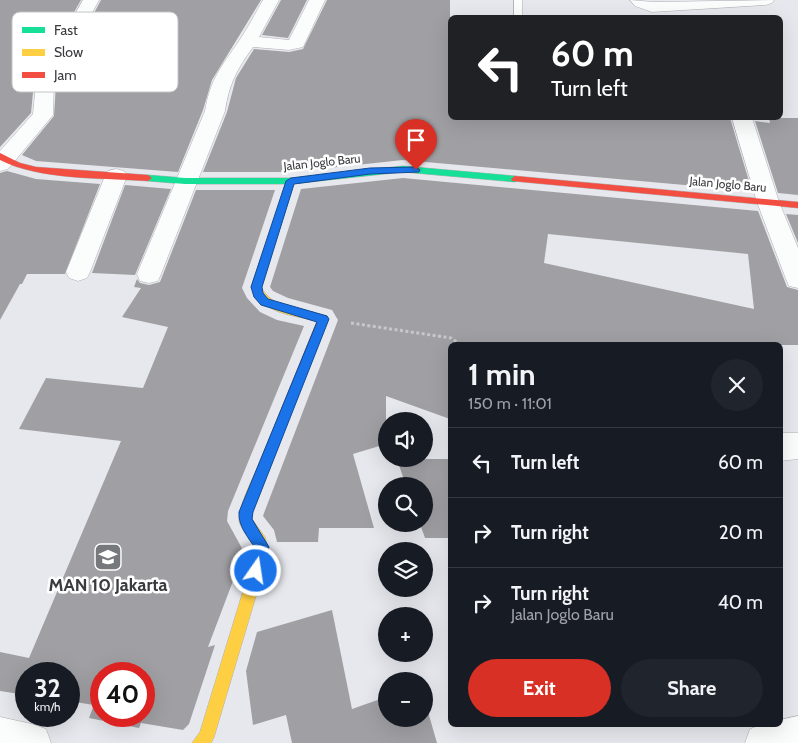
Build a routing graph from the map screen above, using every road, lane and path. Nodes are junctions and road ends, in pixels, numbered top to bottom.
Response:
1 (91, 0) edge
2 (271, 0) edge
3 (317, 0) edge
4 (518, 0) edge
5 (638, 0) edge
6 (766, 0) edge
7 (84, 12) edge
8 (518, 15) edge
9 (248, 41) junction
10 (44, 92) edge
11 (743, 120) edge
12 (2, 160) edge
13 (116, 176) junction
14 (185, 181) junction
15 (291, 181) junction
16 (768, 202) junction
17 (798, 205) edge
18 (78, 272) dead end
19 (149, 274) dead end
20 (798, 279) edge
21 (323, 319) junction
22 (457, 342) edge
23 (798, 446) edge
24 (783, 447) edge
25 (798, 735) edge
26 (0, 736) edge
27 (32, 743) edge
28 (200, 743) edge
29 (764, 743) edge

1 - 7 street
2 - 9 street
3 - 9 street
4 - 8 lane
5 - 6 street
9 - 14 street
10 - 12 street
11 - 16 street
12 - 13 street, Jalan Joglo Baru
13 - 14 street, Jalan Joglo Baru
13 - 18 street
14 - 15 street, Jalan Joglo Baru
14 - 19 street
15 - 16 street, Jalan Joglo Baru
15 - 21 street
16 - 17 street, Jalan Joglo Baru
16 - 20 street
21 - 22 path
21 - 28 street
23 - 24 street
25 - 29 street
26 - 27 street

